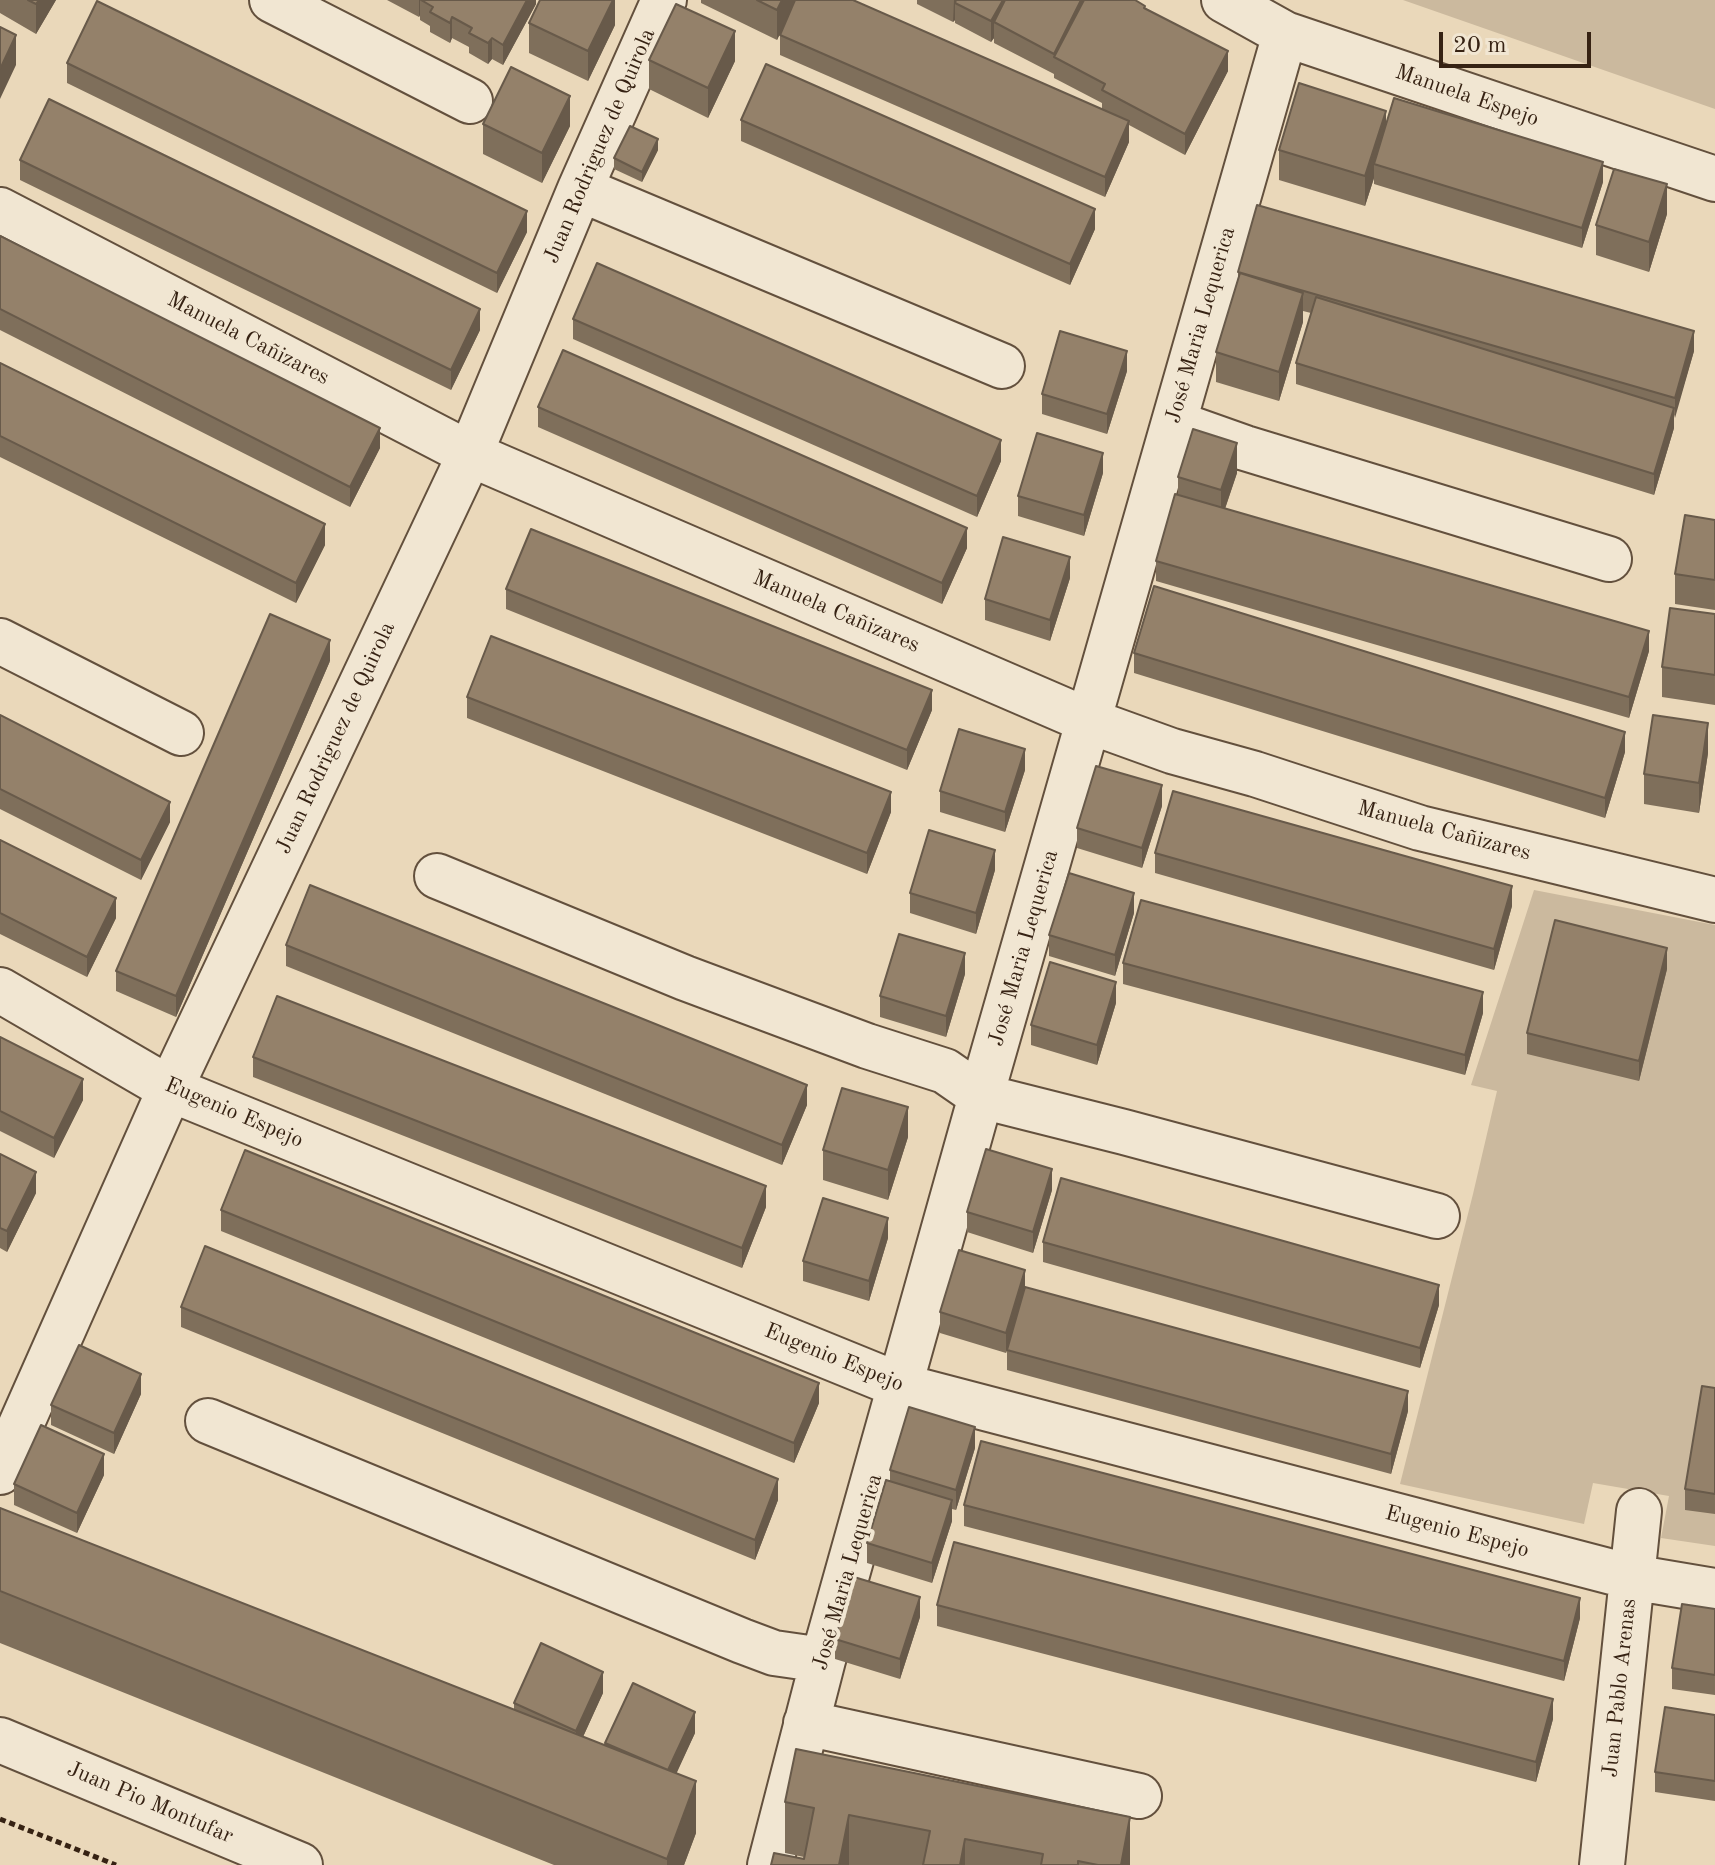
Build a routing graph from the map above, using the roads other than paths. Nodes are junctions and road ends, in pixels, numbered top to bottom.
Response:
1 (272, 0) edge
2 (664, 0) edge
3 (1224, 0) edge
4 (1285, 34) junction
5 (470, 101) dead end
6 (1715, 179) edge
7 (580, 189) junction
8 (0, 210) edge
9 (1002, 366) dead end
10 (1173, 423) junction
11 (470, 454) junction
12 (1609, 559) dead end
13 (0, 641) edge
14 (1089, 721) junction
15 (181, 733) dead end
16 (437, 876) dead end
17 (1715, 900) edge
18 (0, 990) edge
19 (170, 1089) junction
20 (981, 1096) junction
21 (1437, 1216) dead end
22 (901, 1386) junction
23 (208, 1421) dead end
24 (0, 1472) edge
25 (1639, 1511) dead end
26 (1631, 1577) junction
27 (1715, 1591) edge
28 (823, 1660) junction
29 (806, 1723) junction
30 (0, 1740) edge
31 (1139, 1796) dead end
32 (300, 1865) edge
33 (770, 1865) edge
34 (1602, 1865) edge

1 - 5 street
2 - 7 street, Juan Rodriguez de Quirola
3 - 4 street, Manuela Espejo
4 - 6 street, Manuela Espejo
4 - 10 street, José Maria Lequerica
7 - 9 street
7 - 11 street, Juan Rodriguez de Quirola
8 - 11 street, Manuela Cañizares
10 - 12 street
10 - 14 street, José Maria Lequerica
11 - 14 street, Manuela Cañizares
11 - 19 street, Juan Rodriguez de Quirola
13 - 15 street
14 - 17 street, Manuela Cañizares
14 - 20 street, José Maria Lequerica
16 - 20 street
18 - 19 street, Eugenio Espejo
19 - 22 street, Eugenio Espejo
19 - 24 street, Juan Rodriguez de Quirola
20 - 21 street
20 - 22 street, José Maria Lequerica
22 - 26 street, Eugenio Espejo
22 - 28 street, José Maria Lequerica
23 - 28 street
25 - 26 street, Juan Pablo Arenas
26 - 27 street, Eugenio Espejo
26 - 34 street, Juan Pablo Arenas
28 - 29 street, José Maria Lequerica
29 - 31 street
29 - 33 street, José Maria Lequerica
30 - 32 street, Juan Pio Montufar

